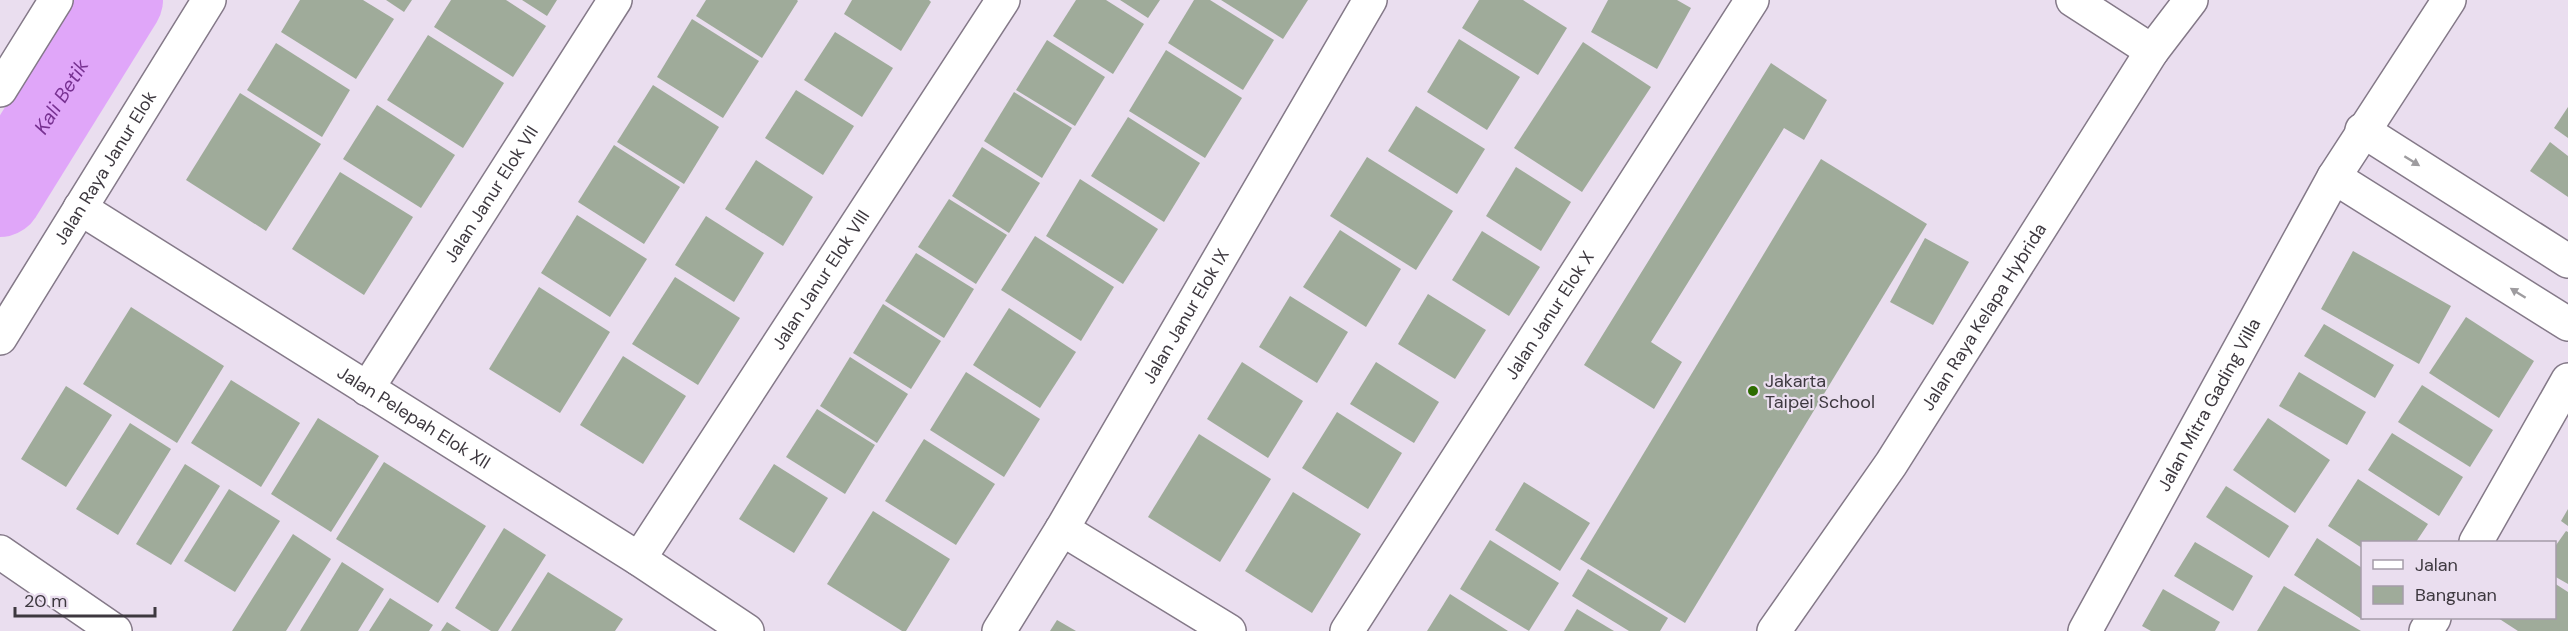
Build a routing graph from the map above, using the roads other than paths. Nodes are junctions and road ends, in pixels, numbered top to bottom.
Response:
1 (56, 0) edge
2 (209, 0) edge
3 (615, 0) edge
4 (1002, 0) edge
5 (1370, 0) edge
6 (1752, 0) edge
7 (2073, 0) edge
8 (2191, 0) edge
9 (2449, 0) edge
10 (2152, 51) junction
11 (0, 90) edge
12 (2362, 130) junction
13 (2334, 177) junction
14 (80, 208) junction
15 (2568, 261) edge
16 (2568, 324) edge
17 (0, 338) edge
18 (2568, 380) edge
19 (367, 389) junction
20 (1062, 529) junction
21 (2477, 541) edge
22 (0, 552) edge
23 (639, 558) junction
24 (115, 631) edge
25 (747, 631) edge
26 (999, 631) edge
27 (1229, 631) edge
28 (1347, 631) edge
29 (1774, 631) edge
30 (2085, 631) edge

1 - 11 street
2 - 14 street, Jalan Raya Janur Elok
3 - 19 street, Jalan Janur Elok VII
4 - 23 street, Jalan Janur Elok VIII
5 - 20 street, Jalan Janur Elok IX
6 - 28 street, Jalan Janur Elok X
7 - 10 street
8 - 10 street, Jalan Raya Kelapa Hybrida
9 - 12 street, Jalan Mitra Gading Villa
10 - 29 street, Jalan Raya Kelapa Hybrida
12 - 13 street, Jalan Mitra Gading Villa
12 -> 15 street
16 -> 13 street
13 - 30 street, Jalan Mitra Gading Villa
14 - 17 street, Jalan Raya Janur Elok
14 - 19 street, Jalan Pelepah Elok XII
18 - 21 street
19 - 23 street, Jalan Pelepah Elok XII
20 - 26 street, Jalan Janur Elok IX
20 - 27 street
22 - 24 street
23 - 25 street, Jalan Pelepah Elok XII

